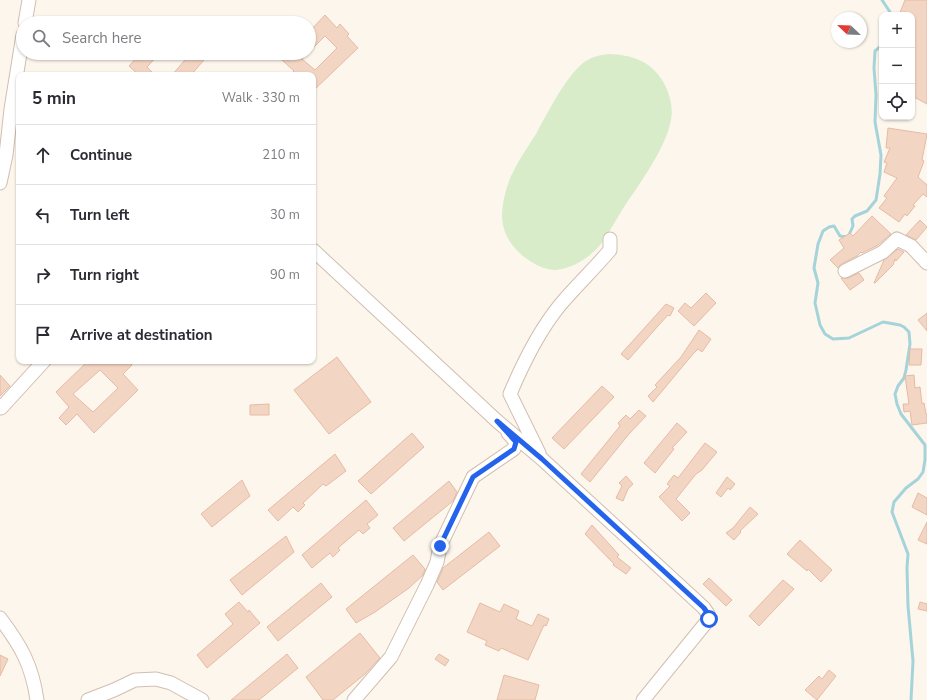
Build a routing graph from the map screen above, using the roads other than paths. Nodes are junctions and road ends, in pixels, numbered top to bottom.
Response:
1 (29, 0) edge
2 (26, 16) edge
3 (19, 60) edge
4 (17, 72) edge
5 (16, 78) edge
6 (0, 183) edge
7 (610, 238) dead end
8 (316, 253) edge
9 (927, 263) edge
10 (845, 271) dead end
11 (41, 364) edge
12 (1, 408) dead end
13 (497, 421) junction
14 (542, 459) junction
15 (0, 618) edge
16 (37, 700) edge
17 (88, 700) edge
18 (202, 700) edge
19 (354, 700) edge
20 (643, 700) edge

1 - 2 street
3 - 4 street
5 - 6 street
7 - 14 street
8 - 13 street
9 - 10 street
11 - 12 street
13 - 14 street
13 - 19 street
14 - 20 street
15 - 16 street
17 - 18 street

